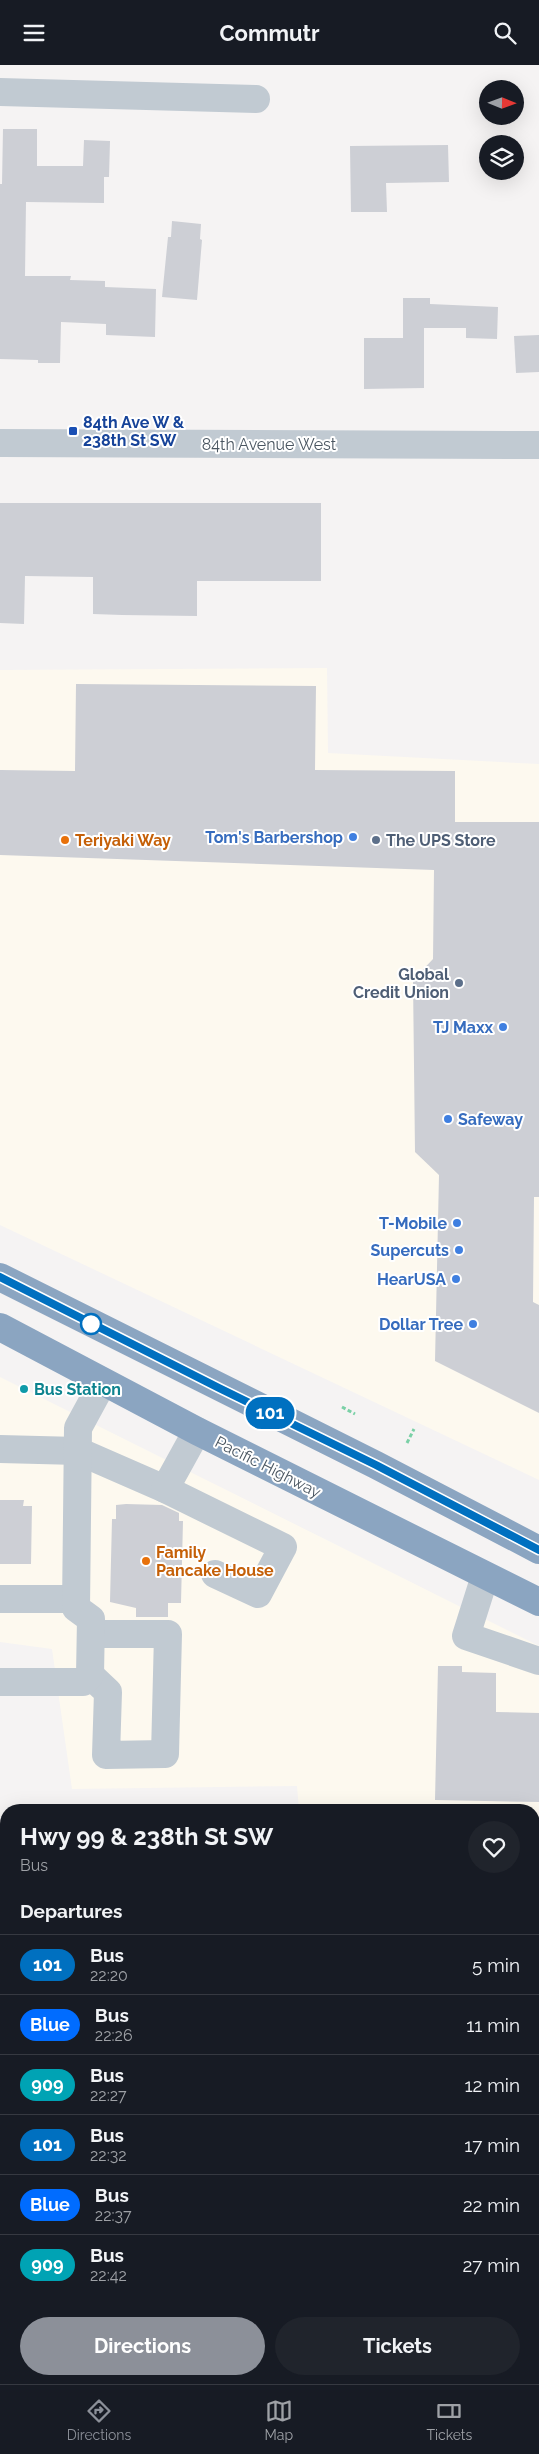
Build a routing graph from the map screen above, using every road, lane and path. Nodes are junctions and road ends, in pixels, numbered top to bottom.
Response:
1 (0, 92) edge
2 (256, 99) dead end
3 (0, 443) edge
4 (539, 445) edge
5 (0, 1277) edge
6 (0, 1327) edge
7 (103, 1382) junction
8 (342, 1407) dead end
9 (355, 1414) dead end
10 (414, 1429) dead end
11 (197, 1431) junction
12 (407, 1443) dead end
13 (0, 1449) edge
14 (78, 1451) junction
15 (165, 1489) junction
16 (539, 1550) edge
17 (215, 1574) dead end
18 (485, 1576) junction
19 (0, 1599) edge
20 (76, 1599) junction
21 (539, 1602) edge
22 (91, 1634) junction
23 (539, 1661) edge
24 (90, 1675) junction
25 (0, 1682) edge

1 - 2 street
3 - 4 street, 84th Avenue West
5 - 16 highway
6 - 7 highway, Pacific Highway
7 - 11 highway, Pacific Highway
7 - 14 street
8 - 9 path
10 - 12 path
11 - 15 street
11 - 18 highway, Pacific Highway
13 - 14 street
14 - 15 street
14 - 20 street
15 - 17 street
18 - 21 highway, Pacific Highway
18 - 23 street
19 - 20 street
20 - 22 street
22 - 24 street
22 - 24 street
24 - 25 street

